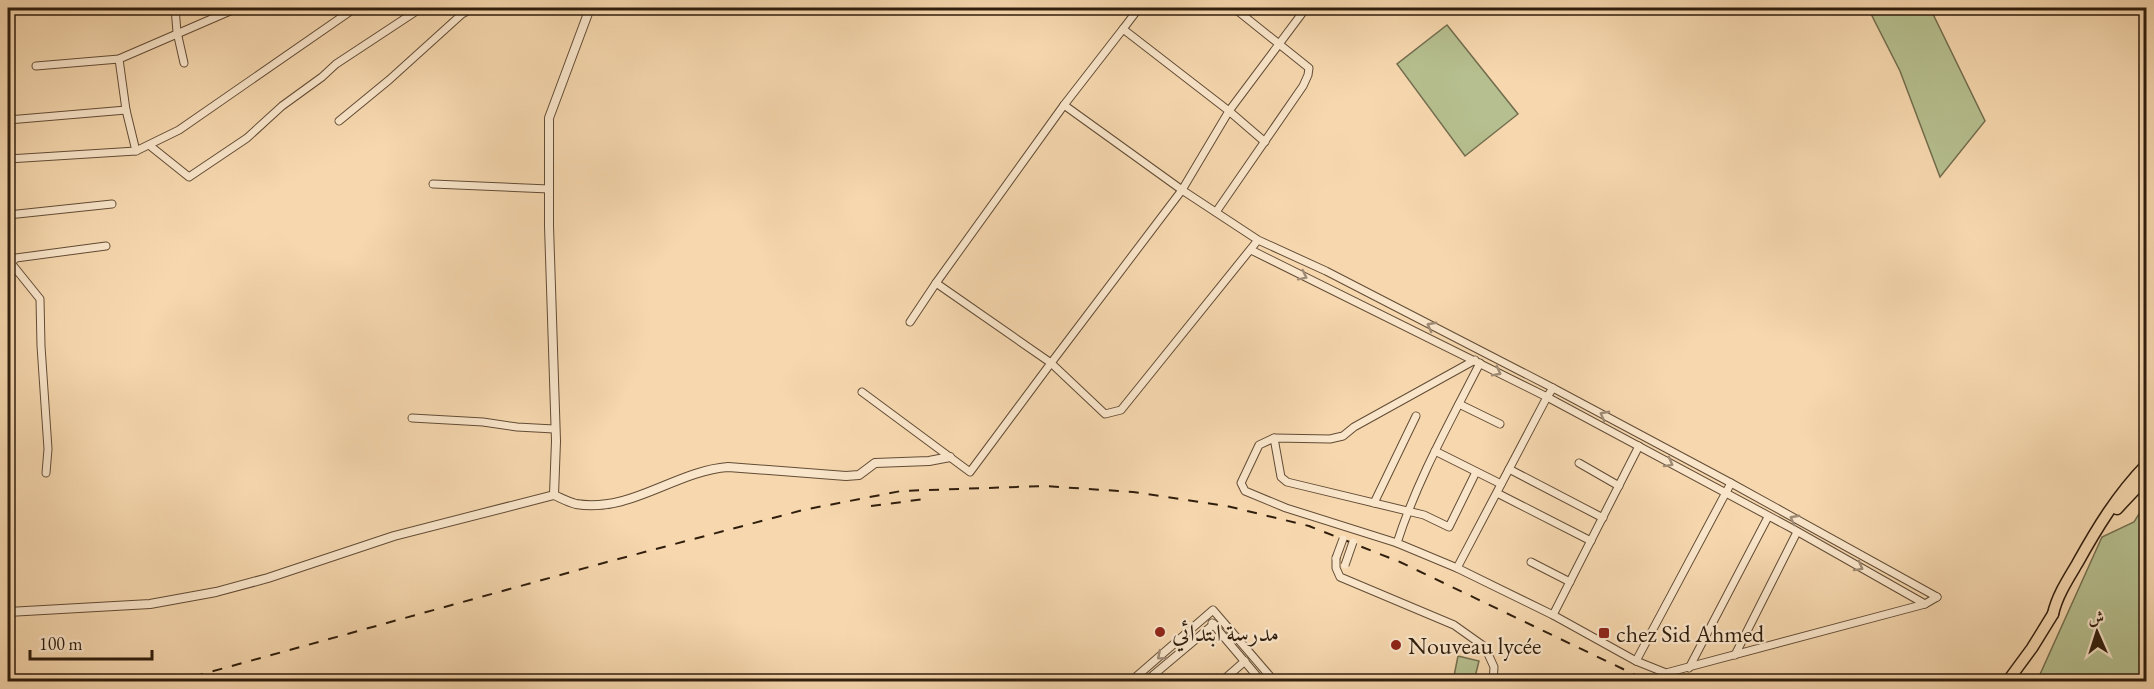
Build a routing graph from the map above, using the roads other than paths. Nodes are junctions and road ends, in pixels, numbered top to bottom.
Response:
1 (175, 8) edge
2 (237, 8) edge
3 (355, 8) edge
4 (421, 8) edge
5 (473, 8) edge
6 (590, 8) edge
7 (1139, 8) edge
8 (1234, 8) edge
9 (1306, 8) edge
10 (1123, 29) junction
11 (177, 32) junction
12 (1279, 42) junction
13 (119, 59) junction
14 (184, 63) dead end
15 (36, 66) dead end
16 (1064, 105) junction
17 (126, 110) junction
18 (1229, 111) junction
19 (8, 120) edge
20 (339, 121) dead end
21 (1265, 142) junction
22 (150, 145) junction
23 (136, 151) junction
24 (8, 159) edge
25 (433, 184) dead end
26 (549, 189) junction
27 (1182, 190) junction
28 (112, 204) dead end
29 (1216, 212) junction
30 (8, 215) edge
31 (1258, 240) junction
32 (106, 246) dead end
33 (1251, 250) junction
34 (9, 260) edge
35 (936, 284) junction
36 (910, 322) dead end
37 (1485, 354) junction
38 (1477, 362) junction
39 (1051, 363) junction
40 (1553, 388) junction
41 (862, 392) dead end
42 (1547, 397) junction
43 (1459, 404) junction
44 (1416, 416) dead end
45 (412, 417) dead end
46 (1500, 424) dead end
47 (554, 429) junction
48 (1274, 438) junction
49 (1639, 446) junction
50 (1435, 451) junction
51 (950, 457) junction
52 (1579, 463) dead end
53 (2146, 465) edge
54 (1509, 469) junction
55 (46, 472) dead end
56 (1476, 472) junction
57 (2146, 478) edge
58 (1731, 483) junction
59 (1501, 484) junction
60 (1619, 486) junction
61 (1497, 493) junction
62 (1725, 493) junction
63 (554, 495) junction
64 (1374, 503) junction
65 (1407, 513) junction
66 (1768, 517) junction
67 (1603, 518) junction
68 (1347, 527) junction
69 (1358, 530) junction
70 (1797, 532) junction
71 (1591, 540) junction
72 (1834, 541) junction
73 (1397, 543) junction
74 (1827, 549) junction
75 (1531, 562) dead end
76 (1457, 568) junction
77 (1349, 581) junction
78 (1570, 582) junction
79 (1925, 604) junction
80 (8, 612) edge
81 (2053, 614) junction
82 (1553, 615) junction
83 (1206, 617) junction
84 (1214, 624) junction
85 (1735, 655) junction
86 (1245, 661) junction
87 (1636, 661) junction
88 (1689, 668) junction
89 (1130, 681) edge
90 (1145, 681) edge
91 (1221, 681) edge
92 (1262, 681) edge
93 (1275, 681) edge
94 (1493, 681) edge
95 (2007, 681) edge

1 - 11 street
2 - 11 street
3 - 22 street
4 - 22 street
5 - 20 street
6 - 26 street
7 - 10 street
8 - 12 street
9 - 12 street
10 - 16 street
10 - 18 street
11 - 13 street
11 - 14 street
12 - 18 street
12 - 21 street
13 - 15 street
13 - 17 street
16 - 27 street
16 - 35 street
17 - 19 street
17 - 23 street
18 - 21 street
18 - 27 street
21 - 29 street
22 - 23 street
23 - 24 street
25 - 26 street
26 - 47 street
27 - 29 street
27 - 39 street
28 - 30 street
29 - 31 street
31 - 33 street
37 -> 31 street
32 - 34 street
33 -> 38 street
33 - 39 street
34 - 55 street
35 - 36 street
35 - 39 street
37 - 38 street
37 - 40 street
38 -> 42 street
38 - 43 street
38 - 48 street
39 - 51 street
40 - 42 street
58 -> 40 street
41 - 51 street
42 - 49 street
42 - 54 street
43 - 46 street
43 - 50 street
44 - 64 street
45 - 47 street
47 - 63 street
48 - 64 street
48 - 68 street
49 - 60 street
49 -> 62 street
50 - 56 street
50 - 65 street
51 - 63 street
52 - 60 street
53 - 81 main road
54 - 59 street
54 - 67 street
56 - 59 street
56 - 65 street
57 - 81 main road
58 - 62 street
72 -> 58 street
59 - 61 street
60 - 67 street
61 - 71 street
61 - 76 street
62 - 66 street
62 - 87 street
63 - 80 street
64 - 65 street
65 - 73 street
66 - 70 street
66 - 88 street
67 - 71 street
68 - 69 street
68 - 77 street, bridge
69 - 73 street
69 - 77 street, bridge
70 - 74 street
70 - 85 street
71 - 78 street
72 - 74 street
72 - 79 street
73 - 76 street
74 -> 79 street
75 - 78 street
76 - 82 street
77 - 94 street
78 - 82 street
79 - 85 street
81 - 95 main road
82 - 87 street
83 - 84 street
83 -> 89 street
83 - 93 street
84 - 86 street
84 - 90 street
85 - 88 street
86 - 91 street
86 - 92 street
87 - 88 street

